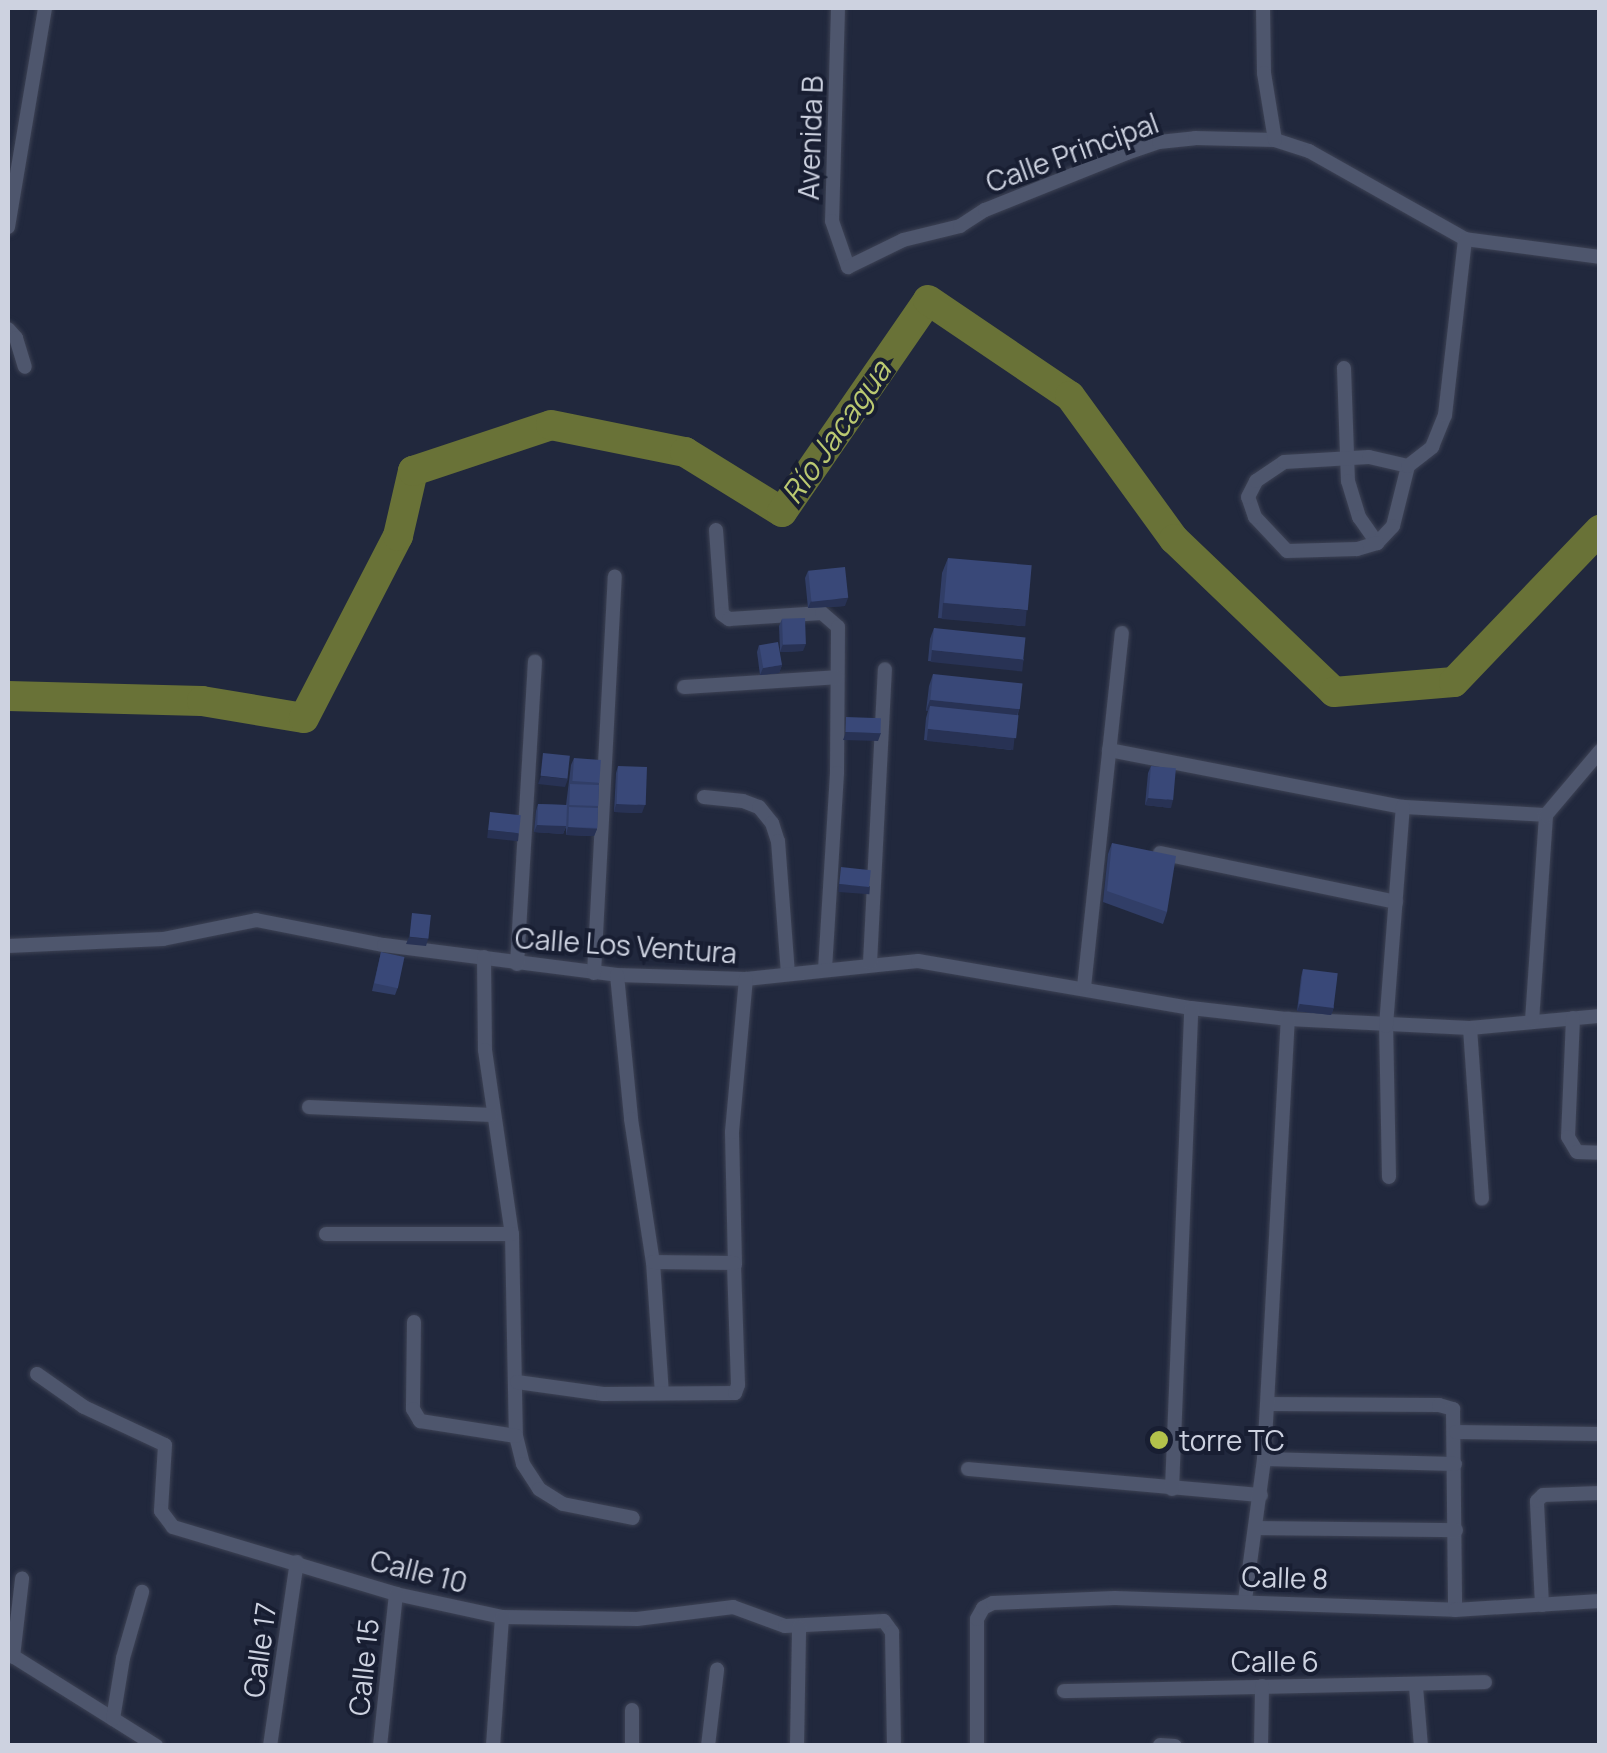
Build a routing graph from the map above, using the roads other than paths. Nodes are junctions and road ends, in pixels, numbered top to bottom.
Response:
1 (45, 8) edge
2 (838, 8) edge
3 (1263, 8) edge
4 (1275, 140) junction
5 (8, 227) edge
6 (1465, 238) junction
7 (1600, 257) edge
8 (848, 267) joint
9 (8, 328) edge
10 (26, 367) dead end
11 (1344, 368) dead end
12 (1348, 457) junction
13 (1408, 466) junction
14 (716, 530) dead end
15 (1377, 543) junction
16 (615, 577) dead end
17 (1122, 633) dead end
18 (535, 662) dead end
19 (885, 668) dead end
20 (837, 677) junction
21 (684, 686) dead end
22 (1110, 750) junction
23 (1600, 751) edge
24 (704, 797) dead end
25 (1403, 807) junction
26 (1546, 816) junction
27 (1100, 842) junction
28 (1118, 845) edge
29 (1136, 848) edge
30 (1396, 902) junction
31 (8, 946) edge
32 (484, 957) junction
33 (870, 963) junction
34 (517, 964) junction
35 (824, 968) junction
36 (594, 973) junction
37 (788, 974) junction
38 (617, 975) junction
39 (746, 979) junction
40 (1084, 987) junction
41 (1191, 1008) junction
42 (1600, 1016) edge
43 (1573, 1018) junction
44 (1288, 1019) junction
45 (1532, 1021) junction
46 (1386, 1026) junction
47 (1470, 1028) junction
48 (309, 1107) dead end
49 (491, 1115) junction
50 (1600, 1154) edge
51 (1388, 1177) dead end
52 (1482, 1199) dead end
53 (326, 1234) dead end
54 (512, 1234) junction
55 (654, 1262) junction
56 (735, 1265) junction
57 (414, 1322) dead end
58 (38, 1374) dead end
59 (517, 1382) junction
60 (662, 1393) junction
61 (1268, 1404) junction
62 (1456, 1432) junction
63 (1600, 1434) edge
64 (516, 1436) junction
65 (1264, 1459) junction
66 (1455, 1464) junction
67 (968, 1470) dead end
68 (1172, 1489) junction
69 (1600, 1493) edge
70 (1261, 1495) junction
71 (633, 1518) dead end
72 (1258, 1528) junction
73 (1456, 1530) junction
74 (297, 1562) junction
75 (22, 1579) dead end
76 (142, 1592) dead end
77 (396, 1594) junction
78 (1245, 1600) junction
79 (1600, 1601) edge
80 (1542, 1604) junction
81 (1455, 1610) junction
82 (502, 1617) junction
83 (800, 1626) junction
84 (10, 1655) edge
85 (717, 1670) dead end
86 (1485, 1682) dead end
87 (1262, 1686) junction
88 (1416, 1687) junction
89 (1064, 1691) dead end
90 (632, 1710) dead end
91 (113, 1719) junction
92 (1160, 1745) edge
93 (156, 1746) edge
94 (270, 1746) edge
95 (380, 1746) edge
96 (493, 1746) edge
97 (632, 1746) edge
98 (708, 1746) edge
99 (796, 1746) edge
100 (894, 1746) edge
101 (977, 1746) edge
102 (1175, 1746) edge
103 (1261, 1746) edge
104 (1421, 1746) edge

1 - 5 street
2 - 8 street, Avenida B
3 - 4 street
4 - 6 street, Calle Principal
4 - 8 street, Calle Principal
6 - 7 street, Calle Principal
6 - 13 street
9 - 10 street
11 - 12 street
12 - 13 street
12 - 15 street
12 - 15 street
13 - 15 street
14 - 20 street
16 - 36 street
17 - 22 street
18 - 34 street
19 - 33 street
20 - 21 street
20 - 35 street
22 - 25 street
22 - 27 street
23 - 26 street
24 - 37 street
25 - 26 street
25 - 30 street
26 - 45 street
27 - 28 street
27 - 40 street
29 - 30 street
30 - 46 street
31 - 32 street, Calle Los Ventura
32 - 34 street, Calle Los Ventura
32 - 49 street
33 - 35 street, Calle Los Ventura
33 - 40 street, Calle Los Ventura
34 - 36 street, Calle Los Ventura
35 - 37 street, Calle Los Ventura
36 - 38 street, Calle Los Ventura
37 - 39 street, Calle Los Ventura
38 - 39 street, Calle Los Ventura
38 - 55 street
39 - 56 street
40 - 41 street, Calle Los Ventura
41 - 44 street, Calle Los Ventura
41 - 68 street
42 - 43 street, Calle Los Ventura
43 - 45 street, Calle Los Ventura
43 - 50 street
44 - 46 street, Calle Los Ventura
44 - 61 street
45 - 47 street, Calle Los Ventura
46 - 47 street, Calle Los Ventura
46 - 51 street
47 - 52 street
48 - 49 street
49 - 54 street
53 - 54 street
54 - 59 street
55 - 56 street
55 - 60 street
56 - 60 street
57 - 64 street
58 - 74 street, Calle 10
59 - 60 street
59 - 64 street
61 - 62 street
61 - 65 street
62 - 63 street
62 - 66 street
64 - 71 street
65 - 66 street
65 - 70 street
66 - 73 street
67 - 68 street
68 - 70 street
69 - 80 street
70 - 72 street
72 - 73 street
72 - 78 street
73 - 81 street
74 - 77 street, Calle 10
74 - 94 street, Calle 17
75 - 84 street
76 - 91 street
77 - 82 street, Calle 10
77 - 95 street, Calle 15
78 - 81 street, Calle 8
78 - 101 street, Calle 8
79 - 80 street, Calle 8
80 - 81 street, Calle 8
82 - 83 street, Calle 10
82 - 96 street
83 - 99 street
83 - 100 street, Calle 10
84 - 91 street
85 - 98 street
86 - 88 street, Calle 6
87 - 88 street, Calle 6
87 - 89 street, Calle 6
87 - 103 street
88 - 104 street
90 - 97 street
91 - 93 street
92 - 102 street

